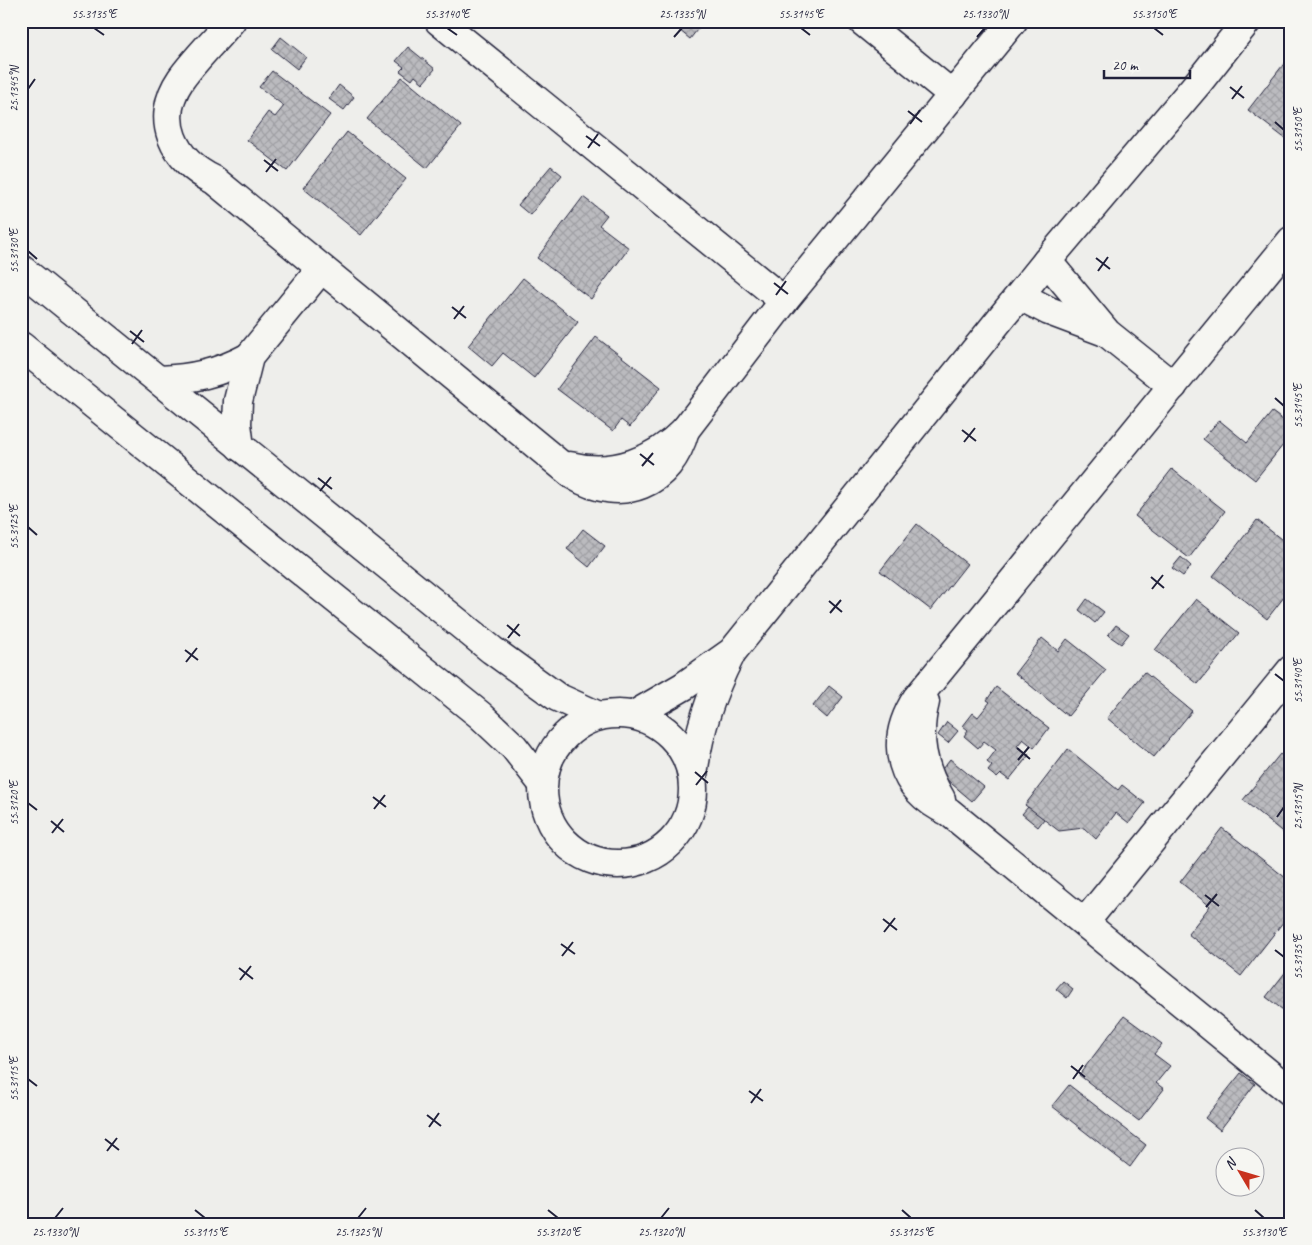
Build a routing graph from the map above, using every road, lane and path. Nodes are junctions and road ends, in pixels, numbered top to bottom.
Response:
1 (231, 21) edge
2 (439, 21) edge
3 (862, 21) edge
4 (1013, 21) edge
5 (1247, 21) edge
6 (953, 95) junction
7 (1291, 241) edge
8 (1047, 261) junction
9 (21, 269) edge
10 (321, 269) junction
11 (1020, 296) junction
12 (784, 301) junction
13 (1107, 333) junction
14 (21, 346) edge
15 (248, 357) junction
16 (159, 380) junction
17 (1173, 386) junction
18 (240, 447) junction
19 (732, 652) junction
20 (1291, 670) edge
21 (634, 715) junction
22 (599, 716) junction
23 (693, 777) junction
24 (542, 783) junction
25 (1085, 922) junction
26 (1290, 1091) edge

1 - 10 street
2 - 12 street
3 - 6 street
4 - 6 street
5 - 8 street
6 - 12 street
7 - 17 street
8 - 11 street
8 - 13 street
9 - 16 street
10 - 12 street
10 - 15 street
11 - 13 street
11 - 19 street
13 - 17 street
14 - 24 street
15 - 16 street
15 - 18 street
16 - 18 street
17 - 25 street
18 - 22 street
19 - 21 street
19 - 23 street
20 - 25 street
21 - 22 street
21 - 23 street
22 - 24 street
23 - 24 street
25 - 26 street

